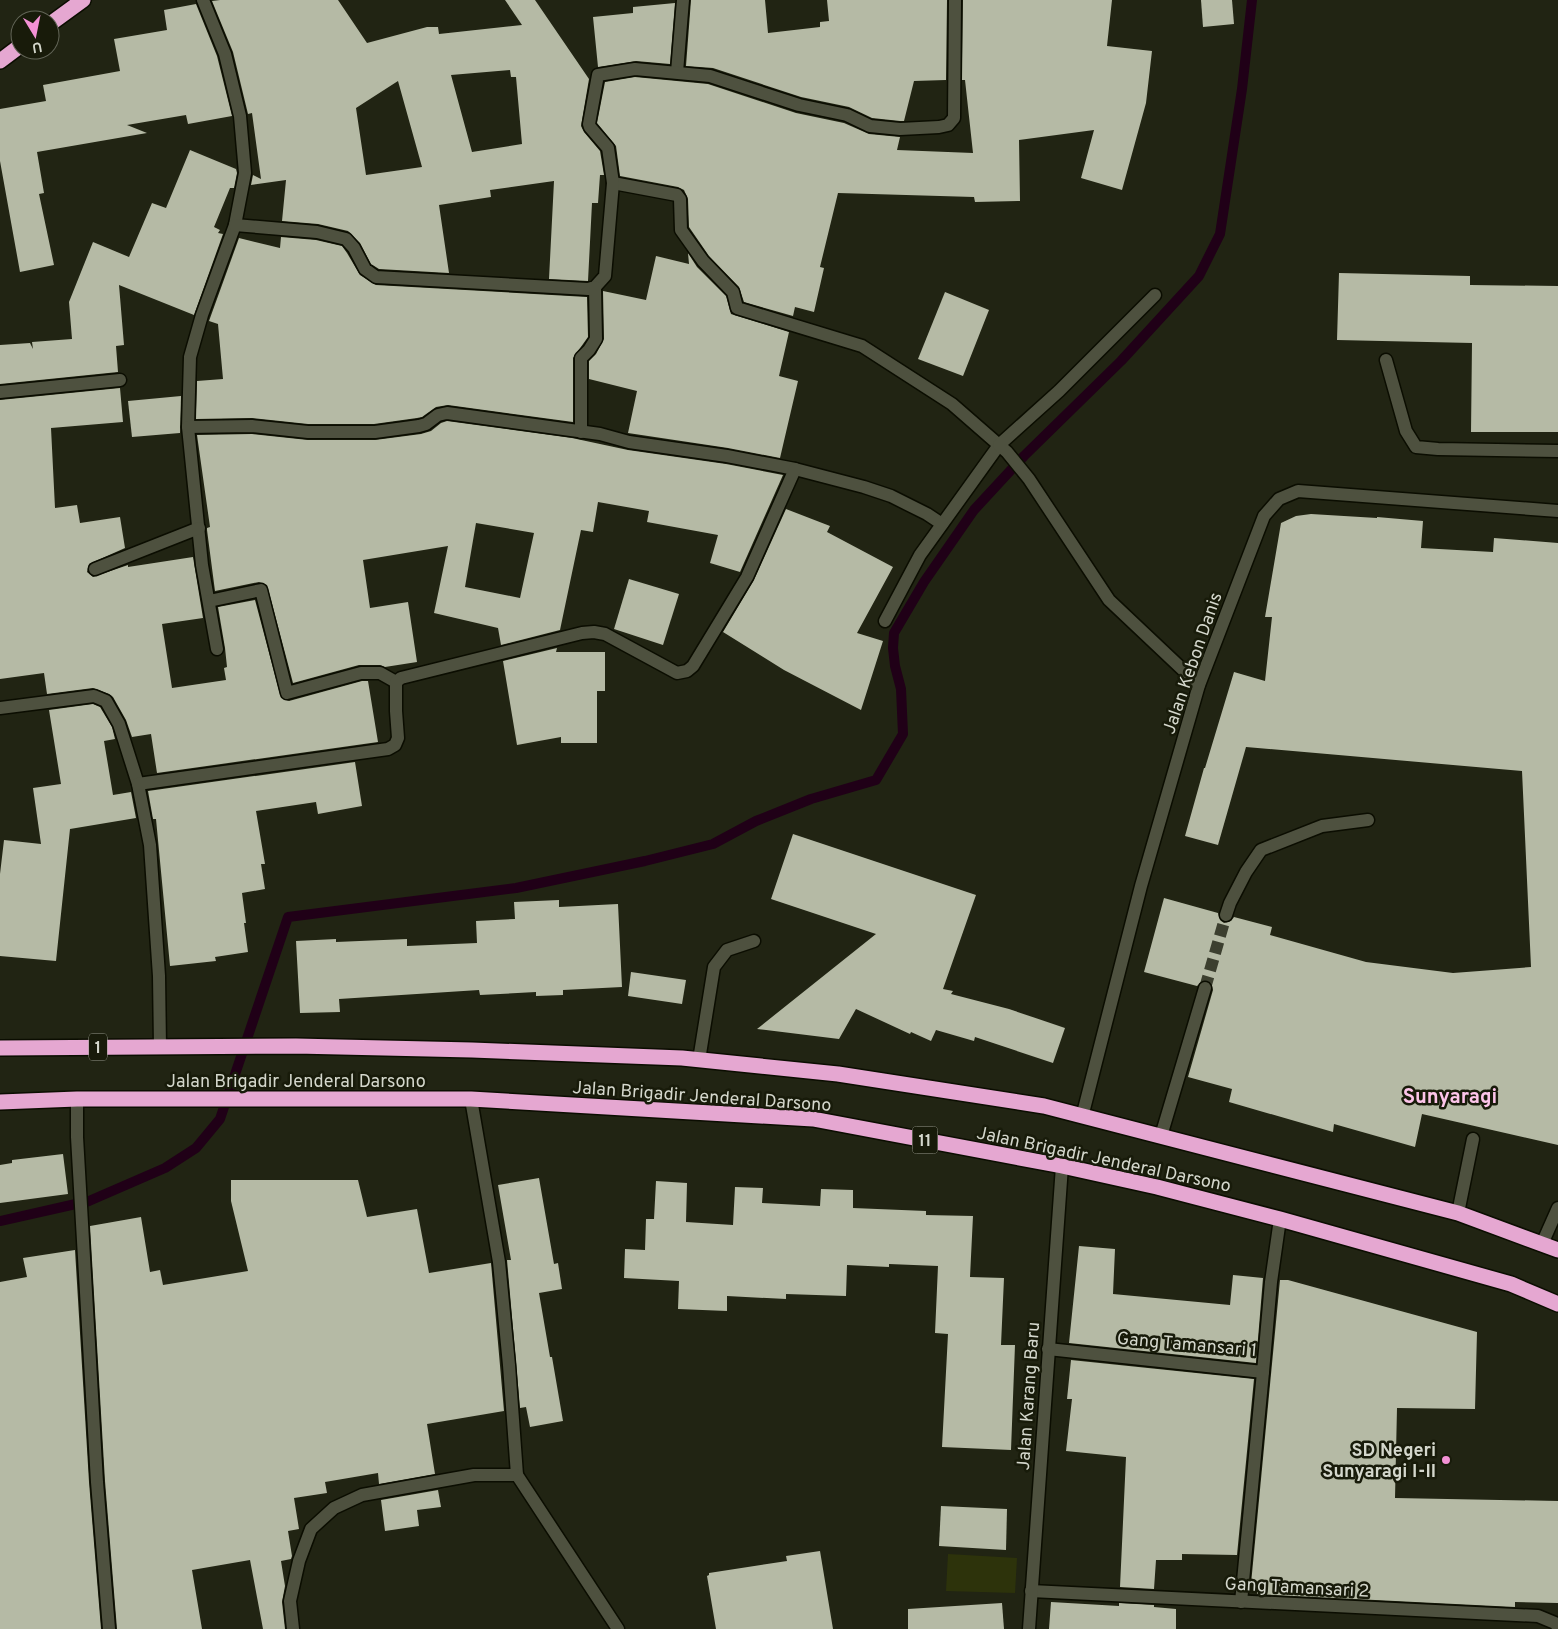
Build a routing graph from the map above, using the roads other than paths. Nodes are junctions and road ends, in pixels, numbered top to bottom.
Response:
1 (83, 0) edge
2 (203, 0) edge
3 (682, 0) edge
4 (955, 0) edge
5 (60, 17) edge
6 (677, 72) junction
7 (613, 182) junction
8 (236, 225) junction
9 (595, 287) junction
10 (1154, 295) dead end
11 (1386, 360) dead end
12 (120, 380) dead end
13 (0, 392) edge
14 (188, 427) junction
15 (581, 432) junction
16 (1003, 449) junction
17 (1558, 451) edge
18 (795, 469) junction
19 (1558, 511) edge
20 (942, 524) junction
21 (200, 528) junction
22 (95, 570) dead end
23 (209, 601) junction
24 (885, 620) dead end
25 (217, 649) dead end
26 (396, 682) junction
27 (1199, 685) junction
28 (0, 708) edge
29 (138, 784) junction
30 (1368, 820) dead end
31 (1226, 915) tunnel mouth
32 (754, 941) dead end
33 (1205, 988) tunnel mouth
34 (160, 1046) junction
35 (0, 1048) edge
36 (699, 1060) junction
37 (77, 1099) junction
38 (471, 1099) junction
39 (0, 1102) edge
40 (1082, 1117) junction
41 (1162, 1136) junction
42 (1473, 1139) dead end
43 (1062, 1166) junction
44 (1558, 1208) edge
45 (1458, 1213) junction
46 (1280, 1219) junction
47 (1542, 1244) junction
48 (1558, 1250) edge
49 (1558, 1304) edge
50 (1048, 1349) junction
51 (1263, 1372) junction
52 (517, 1475) junction
53 (1031, 1591) junction
54 (1240, 1602) junction
55 (1558, 1627) edge
56 (109, 1629) edge
57 (293, 1629) edge
58 (618, 1629) edge
59 (1029, 1629) edge

1 - 5 highway
2 - 8 street
3 - 6 street
4 - 6 street
6 - 7 street
7 - 9 street
7 - 16 street
8 - 9 street
8 - 14 street
9 - 15 street
10 - 16 street
11 - 17 street
12 - 13 street
14 - 15 street
14 - 21 street
15 - 18 street
16 - 20 street
16 - 27 street
18 - 20 street
18 - 26 street
19 - 27 street, Jalan Kebon Danis
20 - 24 street
21 - 22 street
21 - 23 street
23 - 25 street
23 - 26 street
26 - 29 street
27 - 40 street, Jalan Kebon Danis
28 - 29 street
29 - 34 street
30 - 31 street
32 - 36 street
33 - 41 street
34 - 35 highway, Jalan Brigadir Jenderal Darsono / 1
34 - 36 highway, Jalan Brigadir Jenderal Darsono / 1
36 - 40 highway, Jalan Brigadir Jenderal Darsono
37 - 38 highway, Jalan Brigadir Jenderal Darsono / 11
37 - 39 highway, Jalan Brigadir Jenderal Darsono
37 - 56 street
38 - 43 highway, Jalan Brigadir Jenderal Darsono / 11
38 - 52 street
40 - 41 highway, Jalan Brigadir Jenderal Darsono
41 - 45 highway, Jalan Brigadir Jenderal Darsono
42 - 45 street
43 - 46 highway, Jalan Brigadir Jenderal Darsono / 11
43 - 50 street, Jalan Karang Baru
44 - 47 street
45 - 47 highway, Jalan Brigadir Jenderal Darsono
46 - 49 highway, Jalan Brigadir Jenderal Darsono / 11
46 - 51 street, Gang Tamansari 1
47 - 48 highway, Jalan Brigadir Jenderal Darsono
50 - 51 street, Gang Tamansari 1
50 - 53 street, Jalan Karang Baru
51 - 54 street
52 - 57 street
52 - 58 street
53 - 54 street, Gang Tamansari 2
53 - 59 street, Jalan Karang Baru
54 - 55 street, Gang Tamansari 2

